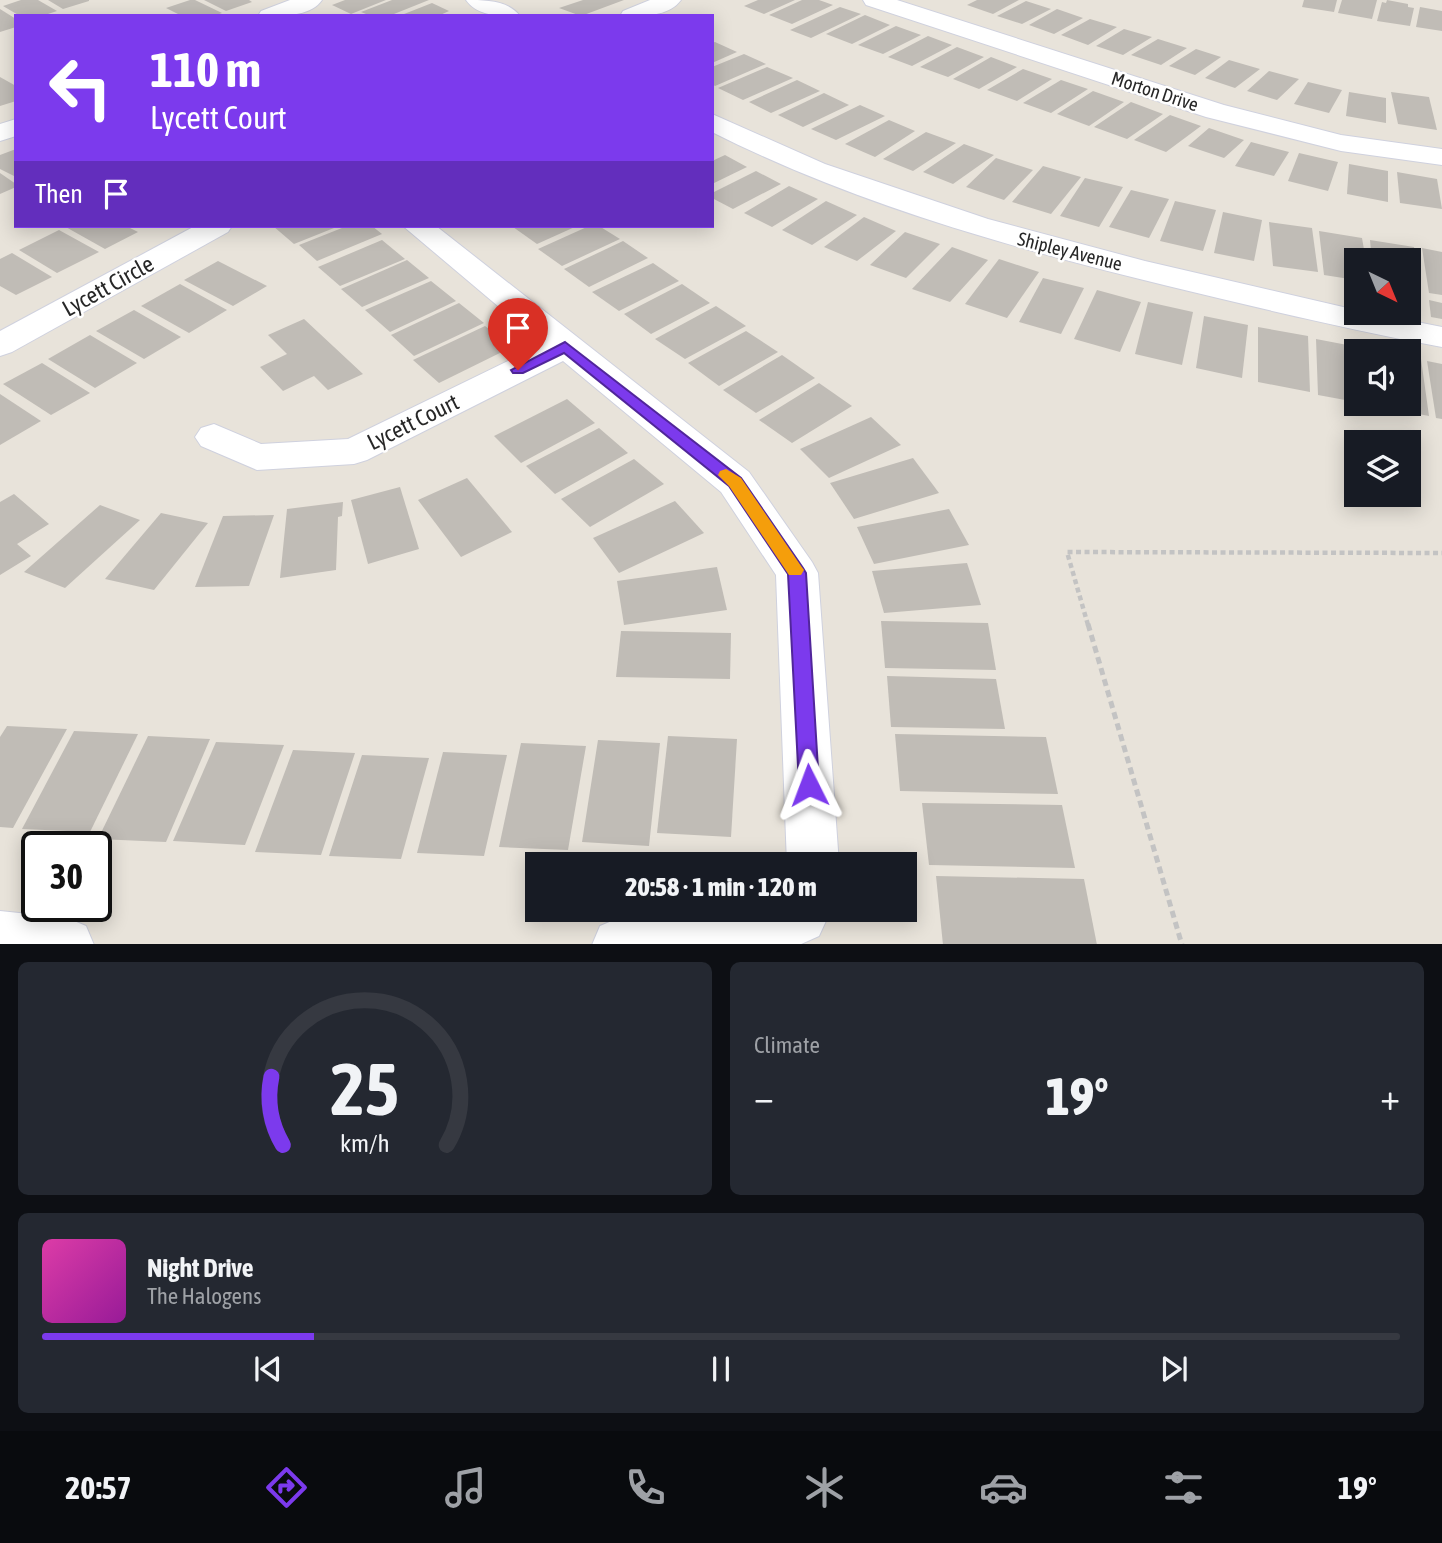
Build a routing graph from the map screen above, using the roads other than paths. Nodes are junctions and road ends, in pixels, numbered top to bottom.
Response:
1 (311, 0) edge
2 (477, 0) edge
3 (670, 0) edge
4 (873, 0) edge
5 (274, 14) edge
6 (505, 14) edge
7 (636, 14) edge
8 (714, 123) edge
9 (1442, 157) edge
10 (213, 228) edge
11 (420, 228) edge
12 (1442, 337) edge
13 (0, 345) edge
14 (565, 347) junction
15 (214, 437) dead end
16 (812, 852) edge
17 (788, 922) edge
18 (0, 938) edge
19 (67, 944) edge
20 (620, 944) edge

1 - 5 street
2 - 6 street
3 - 7 street
4 - 9 street, Morton Drive
8 - 12 street, Shipley Avenue
10 - 13 street, Lycett Circle
11 - 14 street
14 - 15 street, Lycett Court
14 - 16 street
17 - 20 street
18 - 19 street

